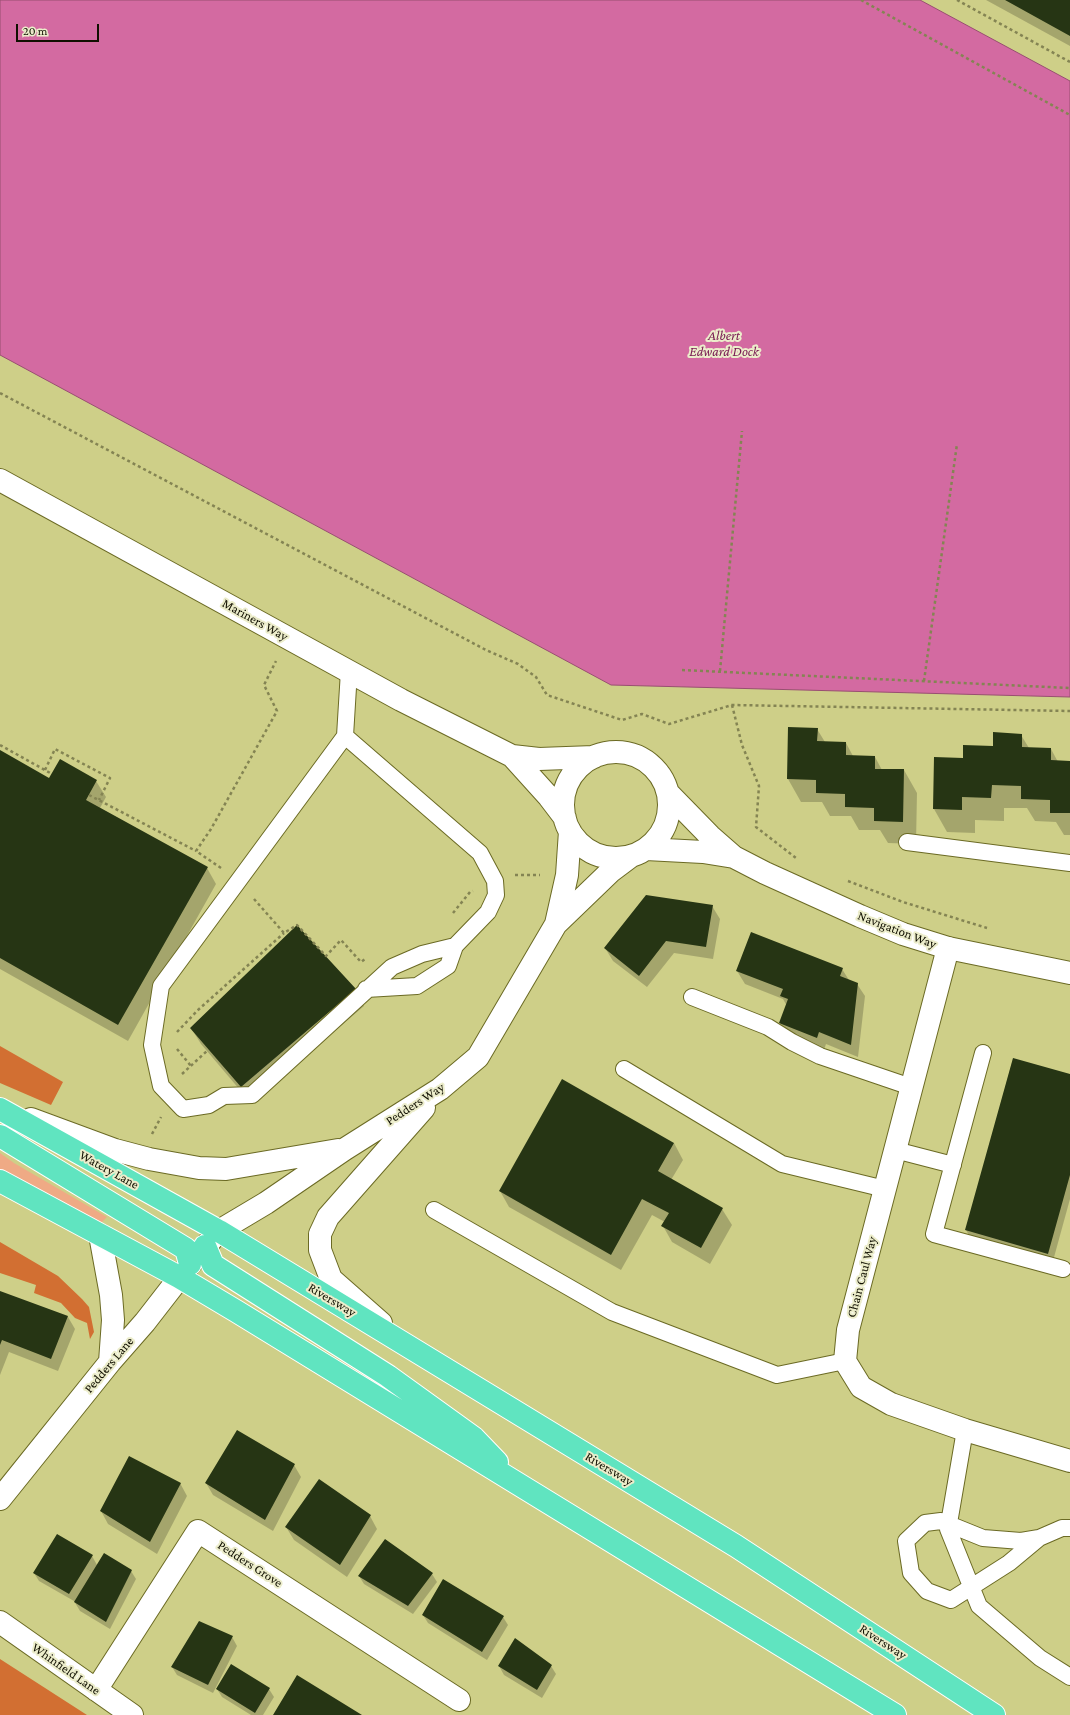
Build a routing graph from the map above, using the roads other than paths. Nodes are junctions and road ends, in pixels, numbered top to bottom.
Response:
1 (0, 480) edge
2 (349, 671) junction
3 (345, 736) junction
4 (512, 756) junction
5 (594, 757) junction
6 (668, 793) junction
7 (567, 824) junction
8 (907, 842) dead end
9 (638, 853) junction
10 (734, 857) junction
11 (1070, 863) edge
12 (556, 924) junction
13 (455, 946) junction
14 (948, 948) junction
15 (1070, 973) edge
16 (366, 989) junction
17 (692, 997) dead end
18 (983, 1053) dead end
19 (624, 1069) dead end
20 (912, 1087) junction
21 (440, 1089) junction
22 (0, 1108) edge
23 (0, 1136) edge
24 (345, 1149) junction
25 (895, 1150) junction
26 (953, 1165) junction
27 (0, 1181) edge
28 (885, 1189) junction
29 (434, 1210) dead end
30 (100, 1235) junction
31 (212, 1239) junction
32 (1063, 1269) dead end
33 (185, 1270) junction
34 (409, 1347) junction
35 (845, 1361) junction
36 (110, 1362) junction
37 (966, 1430) junction
38 (1070, 1460) edge
39 (519, 1484) junction
40 (0, 1499) edge
41 (949, 1523) junction
42 (1070, 1528) edge
43 (1039, 1538) junction
44 (972, 1587) junction
45 (0, 1622) edge
46 (1070, 1677) edge
47 (96, 1690) junction
48 (459, 1700) dead end
49 (132, 1715) edge
50 (896, 1715) edge
51 (994, 1715) edge

1 - 2 street, Mariners Way
2 - 3 lane
2 - 4 street, Mariners Way
3 - 13 lane
3 - 16 lane
4 - 5 street, Mariners Way
4 - 7 street, Mariners Way
5 - 6 street
5 - 7 street
6 - 9 street
6 - 10 street, Navigation Way
7 - 9 street
7 - 12 street, Pedders Way
8 - 11 lane
9 - 10 street, Navigation Way
9 - 12 street, Pedders Way
10 - 14 street, Navigation Way
12 - 21 street, Pedders Way
13 - 16 lane
13 - 16 lane
14 - 15 street, Navigation Way
14 - 20 street, Chain Caul Way
17 - 20 lane
18 - 26 lane
19 - 28 lane
20 - 25 street, Chain Caul Way
21 - 24 street, Pedders Way
21 - 34 street
22 - 24 street
22 - 31 highway, Watery Lane
23 - 33 highway
24 - 31 street, Pedders Way
25 - 26 lane
25 - 28 street, Chain Caul Way
26 - 32 lane
27 - 30 highway
28 - 35 street, Chain Caul Way
29 - 35 lane
30 - 33 highway
30 - 36 street
31 - 33 street, Pedders Lane
31 - 34 highway, Riversway
31 - 39 highway
33 - 36 street, Pedders Lane
33 - 39 highway
34 - 51 highway, Riversway
35 - 37 street
36 - 40 street, Pedders Lane
37 - 38 street
37 - 41 lane
39 - 50 highway
41 - 43 lane
41 - 44 lane
41 - 44 lane
42 - 43 lane
43 - 44 lane
44 - 46 lane
45 - 47 street, Whinfield Lane
47 - 48 street, Pedders Grove
47 - 49 street, Whinfield Lane

